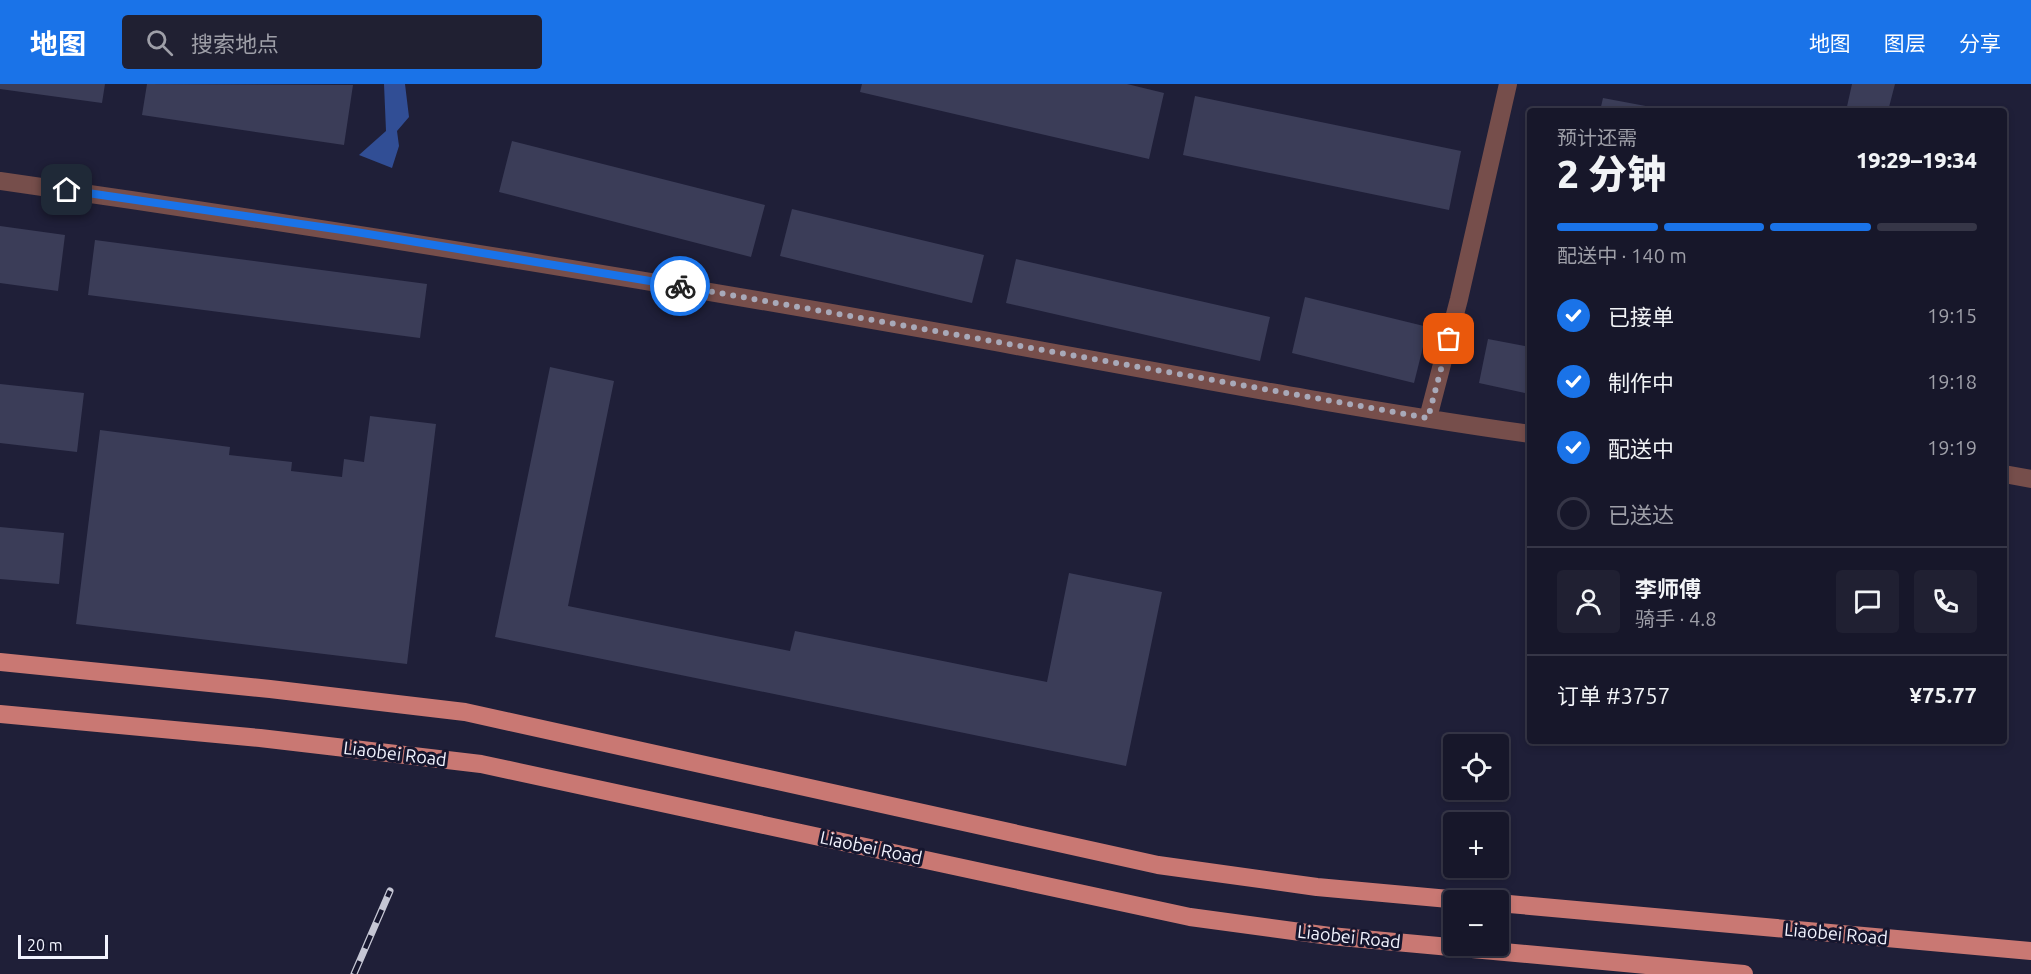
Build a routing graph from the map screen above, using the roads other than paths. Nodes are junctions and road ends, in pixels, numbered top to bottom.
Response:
1 (1508, 84) edge
2 (0, 181) edge
3 (1428, 418) junction
4 (1527, 434) edge
5 (2007, 475) edge
6 (2031, 479) edge
7 (0, 663) edge
8 (0, 714) edge
9 (1443, 898) edge
10 (1509, 904) edge
11 (2031, 951) edge
12 (1744, 974) edge

1 - 3 street
2 - 3 street
3 - 4 street
5 - 6 street
7 - 9 main road
8 - 12 main road, Liaobei Road
10 - 11 main road, Liaobei Road

